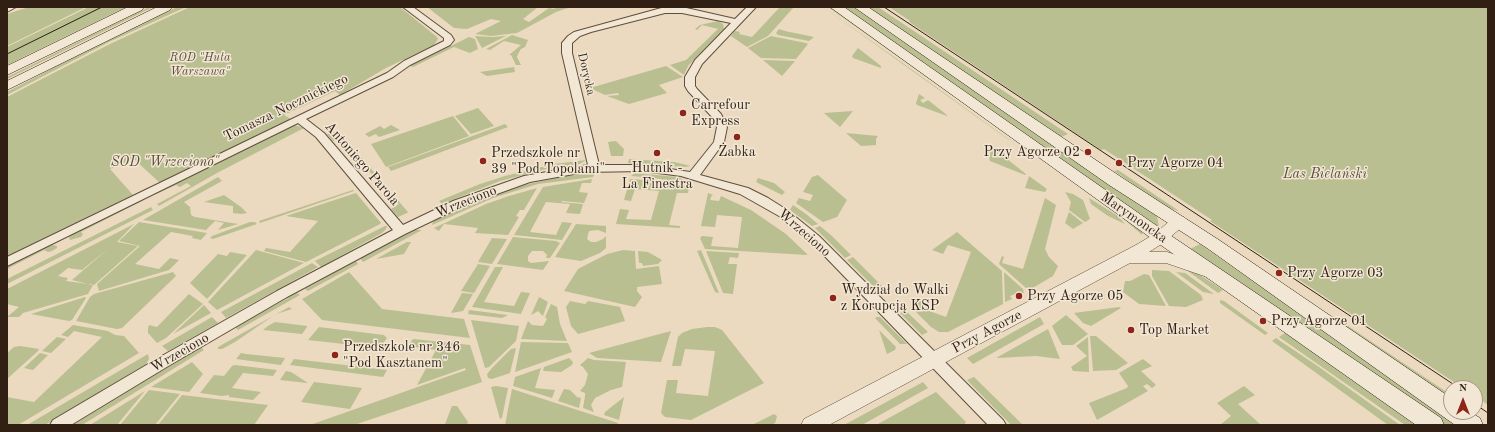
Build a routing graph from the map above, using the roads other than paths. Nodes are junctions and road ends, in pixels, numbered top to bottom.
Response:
1 (12, 7) edge
2 (138, 7) edge
3 (166, 7) edge
4 (407, 7) edge
5 (752, 7) edge
6 (836, 7) edge
7 (860, 7) edge
8 (7, 9) edge
9 (737, 22) junction
10 (7, 71) edge
11 (7, 86) edge
12 (299, 119) junction
13 (594, 168) junction
14 (693, 176) junction
15 (1179, 221) junction
16 (401, 231) junction
17 (1160, 237) junction
18 (1126, 257) junction
19 (7, 262) edge
20 (1216, 275) junction
21 (935, 360) junction
22 (1443, 405) edge
23 (58, 425) edge
24 (811, 425) edge
25 (998, 425) edge
26 (1433, 425) edge

1 - 8 street
2 - 10 main road
3 - 11 main road
4 - 12 street, Tomasza Nocznickiego
5 - 9 street
6 - 17 main road, Marymoncka
7 - 15 main road, Marymoncka
9 - 13 street, Dorycka
9 - 14 street
12 - 16 street, Antoniego Parola
12 - 19 street, Tomasza Nocznickiego
13 - 14 street, Wrzeciono
13 - 16 street, Wrzeciono
14 - 21 street, Wrzeciono
15 - 17 street, Przy Agorze
15 - 22 main road, Marymoncka
16 - 23 street, Wrzeciono
17 - 18 street, Przy Agorze
17 - 20 main road, Marymoncka
18 - 20 street
18 - 21 street, Przy Agorze
20 - 26 main road, Marymoncka
21 - 24 street, Przy Agorze
21 - 25 street, Wrzeciono

